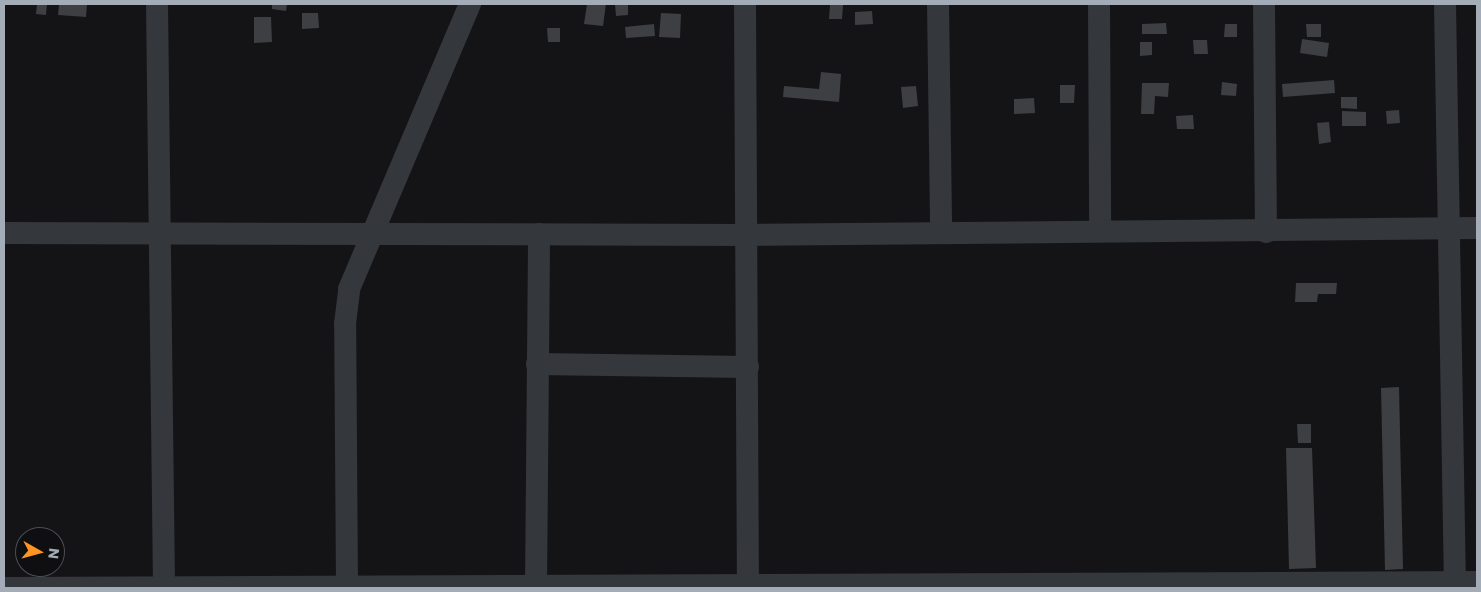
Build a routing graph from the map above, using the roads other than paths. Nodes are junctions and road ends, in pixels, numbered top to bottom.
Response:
1 (157, 4) edge
2 (470, 4) edge
3 (745, 4) edge
4 (938, 4) edge
5 (1099, 4) edge
6 (1264, 4) edge
7 (1445, 4) edge
8 (1477, 228) edge
9 (1450, 229) junction
10 (1100, 230) junction
11 (941, 232) junction
12 (1266, 232) junction
13 (4, 233) edge
14 (374, 233) junction
15 (160, 234) junction
16 (539, 234) junction
17 (748, 235) junction
18 (536, 364) junction
19 (748, 367) junction
20 (1477, 582) edge
21 (1455, 585) edge
22 (347, 587) edge
23 (4, 588) edge
24 (164, 588) edge
25 (536, 588) edge
26 (748, 588) edge

1 - 15 street
2 - 14 street
3 - 17 street
4 - 11 street
5 - 10 street
6 - 12 street
7 - 9 street
8 - 9 street
9 - 12 street
9 - 21 street
10 - 11 street
10 - 12 street
11 - 17 street
13 - 15 street
14 - 15 street
14 - 16 street
14 - 22 street
15 - 24 street
16 - 17 street
16 - 18 street
17 - 19 street
18 - 19 street
18 - 25 street
19 - 26 street
20 - 21 street
21 - 26 street
22 - 24 street
22 - 25 street
23 - 24 street
25 - 26 street

